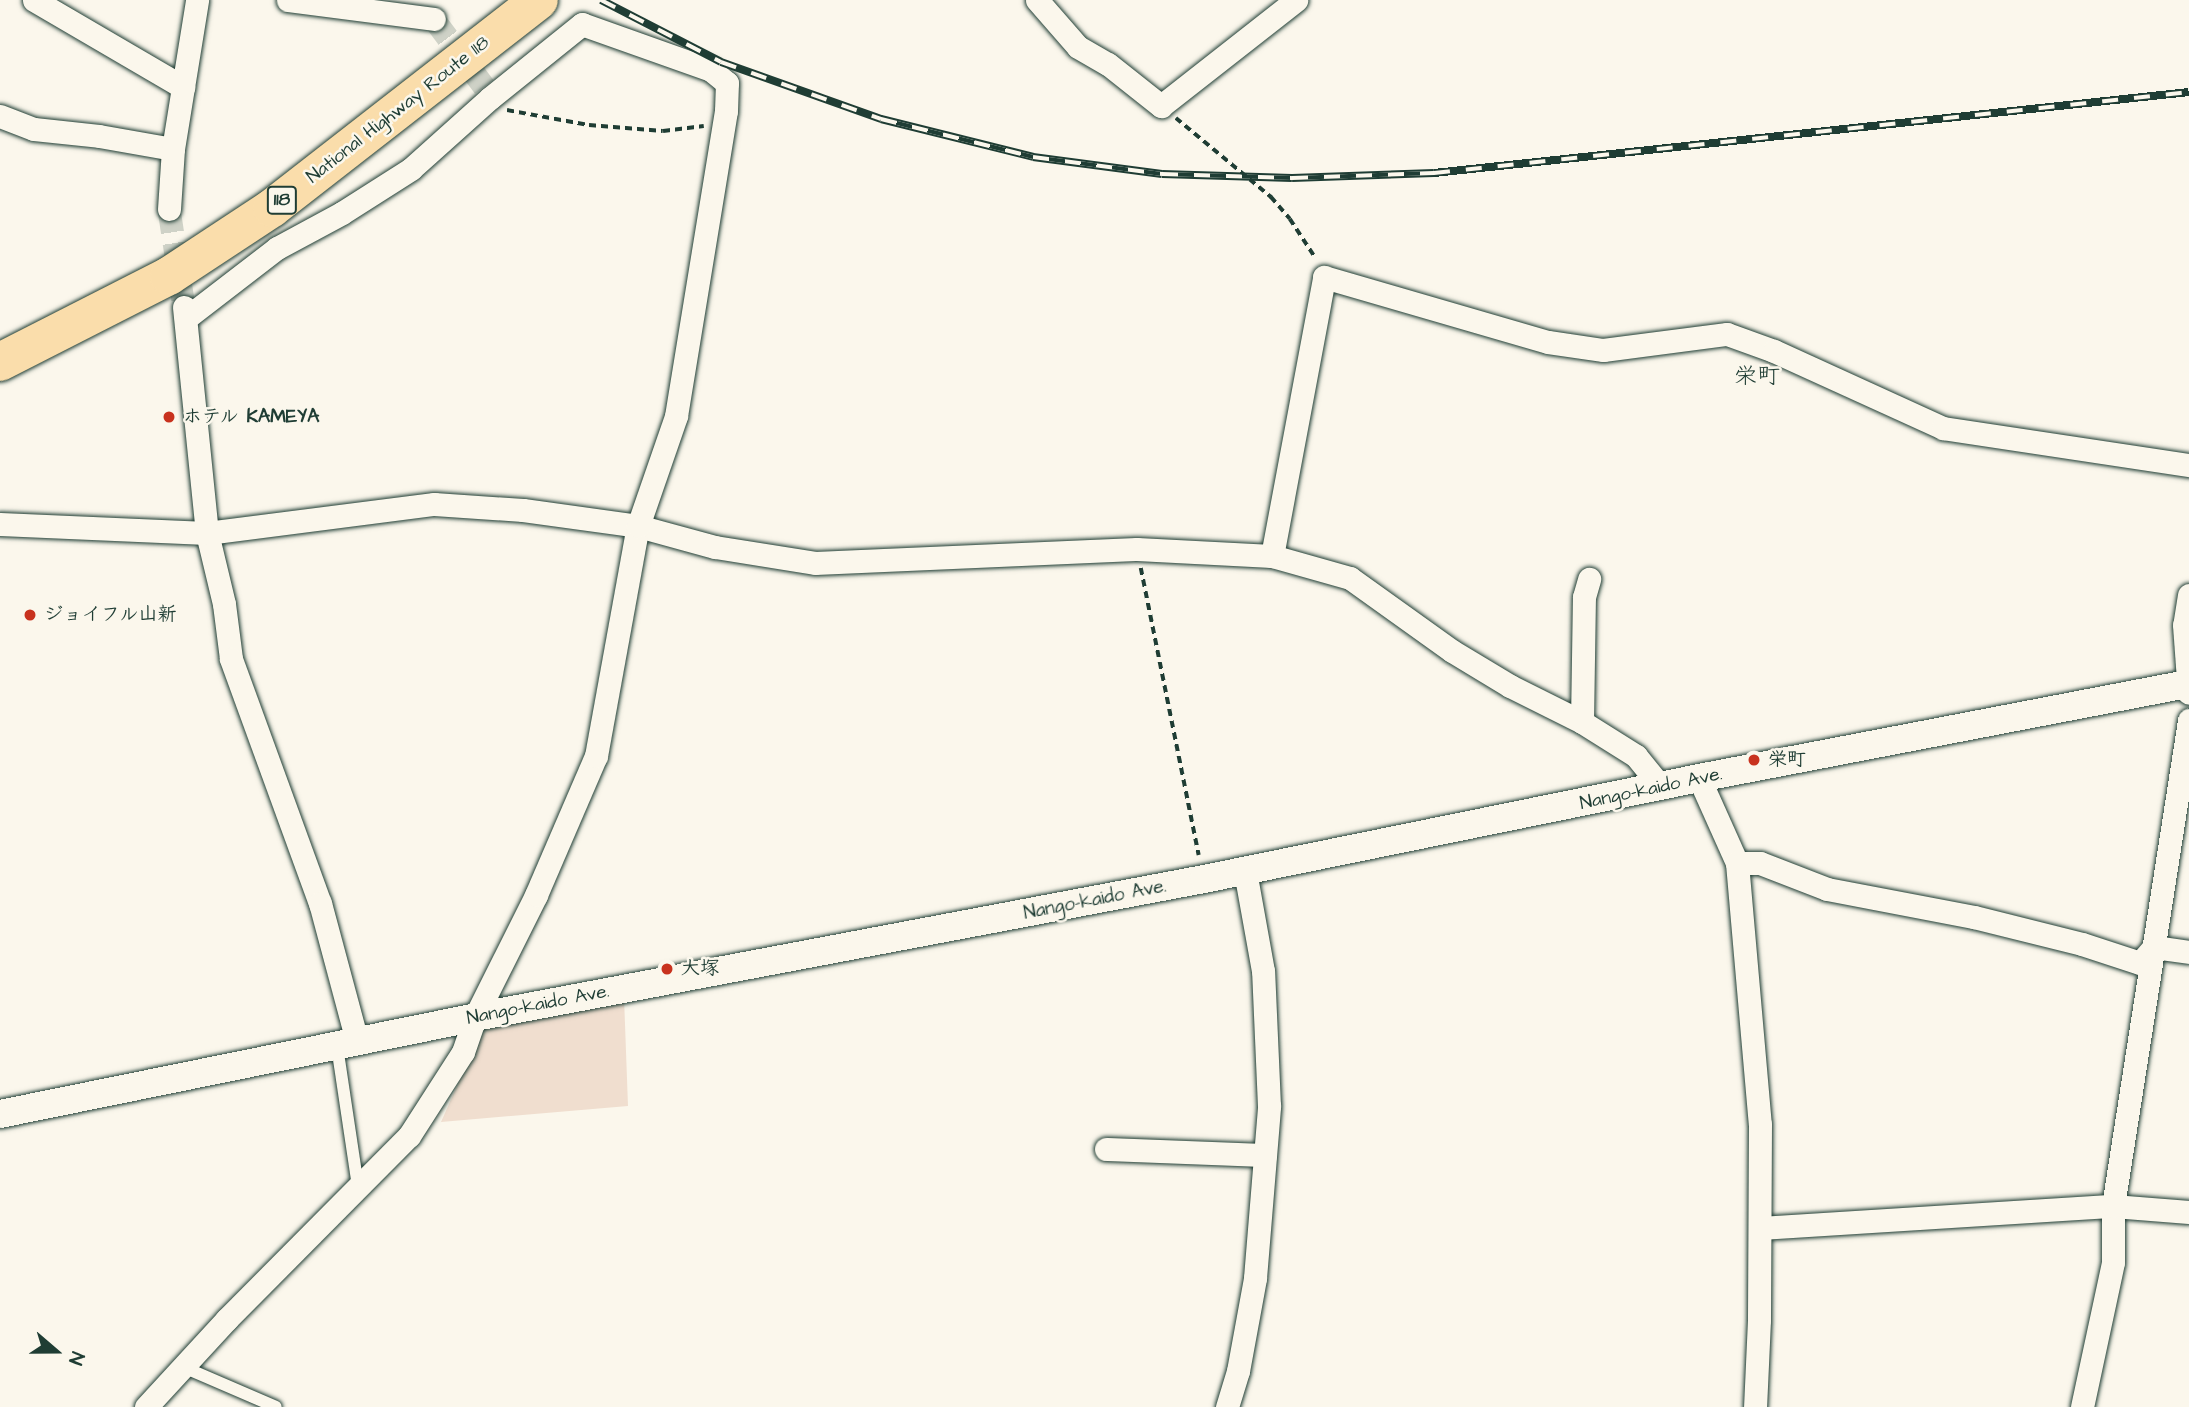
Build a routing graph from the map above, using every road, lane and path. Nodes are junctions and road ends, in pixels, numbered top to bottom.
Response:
1 (34, 0) edge
2 (197, 0) edge
3 (288, 0) edge
4 (502, 0) edge
5 (539, 0) edge
6 (1037, 0) edge
7 (1296, 0) edge
8 (434, 19) dead end
9 (183, 87) junction
10 (486, 96) junction
11 (1161, 106) junction
12 (0, 116) edge
13 (724, 123) junction
14 (173, 149) junction
15 (169, 209) tunnel mouth
16 (1324, 277) junction
17 (0, 337) edge
18 (0, 362) edge
19 (2189, 465) edge
20 (0, 524) edge
21 (638, 526) junction
22 (207, 533) junction
23 (1137, 549) junction
24 (1272, 556) junction
25 (1589, 579) dead end
26 (2189, 595) edge
27 (2188, 687) edge
28 (2189, 719) edge
29 (1582, 722) junction
30 (1699, 778) junction
31 (1661, 787) junction
32 (1737, 863) junction
33 (1245, 871) junction
34 (1204, 879) junction
35 (2154, 947) junction
36 (2189, 952) edge
37 (475, 1017) junction
38 (347, 1044) junction
39 (0, 1114) edge
40 (1106, 1149) dead end
41 (1265, 1155) junction
42 (358, 1187) junction
43 (2113, 1206) junction
44 (2189, 1212) edge
45 (1760, 1228) junction
46 (181, 1366) junction
47 (145, 1407) edge
48 (276, 1407) edge
49 (1227, 1407) edge
50 (1755, 1407) edge
51 (2082, 1407) edge

1 - 9 street
2 - 9 street
3 - 8 street
4 - 17 highway, National Highway Route 118 / 118
5 - 18 highway, National Highway Route 118 / 118
6 - 11 street
7 - 11 street
9 - 14 street
10 - 13 path
10 - 13 street
10 - 22 street
11 - 16 path
12 - 14 street
13 - 21 street
14 - 15 street
16 - 19 street
16 - 24 street
20 - 22 street
21 - 22 street
21 - 23 street
21 - 37 street
22 - 38 street
23 - 24 street
23 - 34 path
24 - 29 street
25 - 29 street
26 - 27 street
27 - 30 street, Nango-kaido Ave.
28 - 35 street
29 - 31 street
30 - 31 street, Nango-kaido Ave.
30 - 32 street
31 - 33 street, Nango-kaido Ave.
32 - 35 street
32 - 45 street
33 - 34 street, Nango-kaido Ave.
33 - 41 street
34 - 37 street, Nango-kaido Ave.
35 - 36 street
35 - 43 street
37 - 38 street, Nango-kaido Ave.
37 - 42 street
38 - 39 street, Nango-kaido Ave.
38 - 42 lane
40 - 41 street
41 - 49 street
42 - 46 street
43 - 44 street
43 - 45 street
43 - 51 street
45 - 50 street
46 - 47 street
46 - 48 lane

